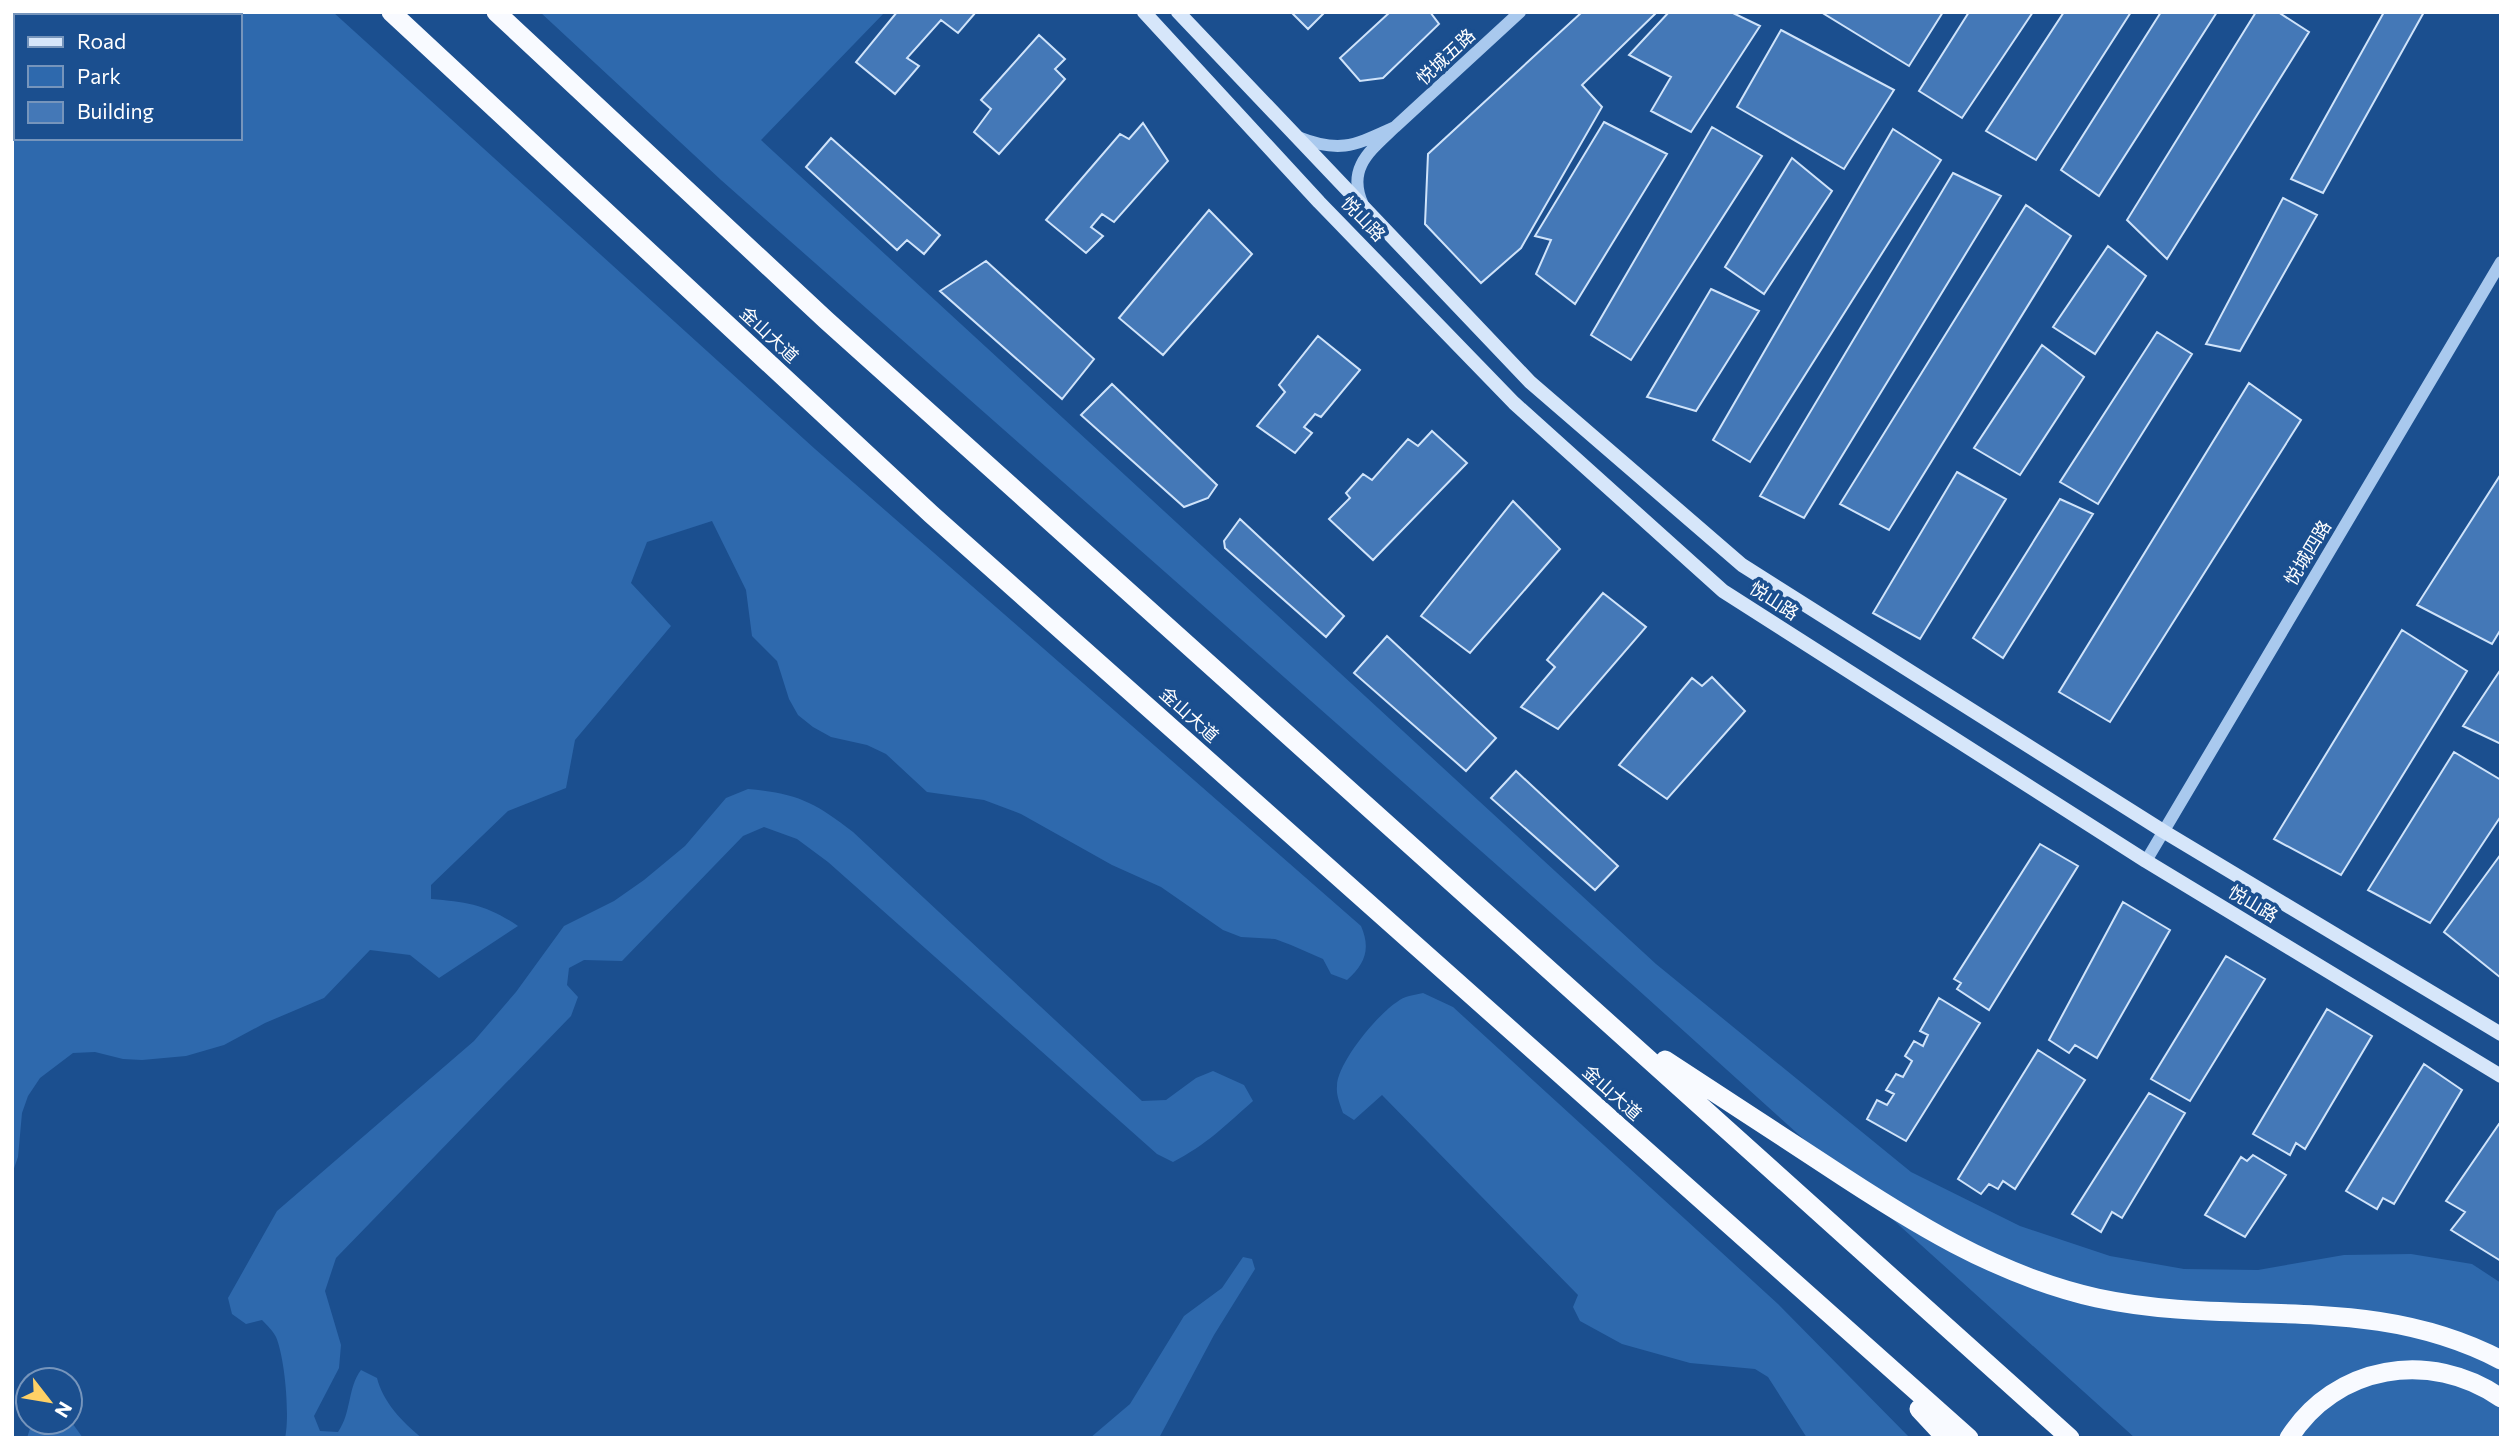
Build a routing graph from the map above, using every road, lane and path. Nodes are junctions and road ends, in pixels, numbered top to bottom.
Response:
1 (391, 12) edge
2 (496, 12) edge
3 (1144, 12) edge
4 (1178, 12) edge
5 (1520, 12) edge
6 (1395, 127) junction
7 (1291, 135) junction
8 (1367, 215) junction
9 (2501, 262) edge
10 (2164, 831) junction
11 (2146, 861) junction
12 (1613, 1026) junction
13 (2501, 1034) edge
14 (2501, 1076) edge
15 (1837, 1322) junction
16 (2501, 1360) edge
17 (2501, 1398) edge
18 (1947, 1438) edge
19 (1969, 1438) edge
20 (2070, 1438) edge
21 (2289, 1438) edge

1 - 15 highway, 金山大道
2 - 12 highway
3 - 11 main road, 悦山路
4 - 7 main road, 悦山路
5 - 6 street, 悦城五路
6 - 7 street
6 - 8 street, 悦城五路
7 - 8 main road, 悦山路
8 - 10 main road, 悦山路
9 - 10 street, 悦城四路
10 - 11 street, 悦城四路
10 - 13 main road, 悦山路
11 - 14 main road, 悦山路
12 - 16 highway
12 - 20 highway
15 - 18 highway
15 - 19 highway, 金山大道
17 - 21 highway

